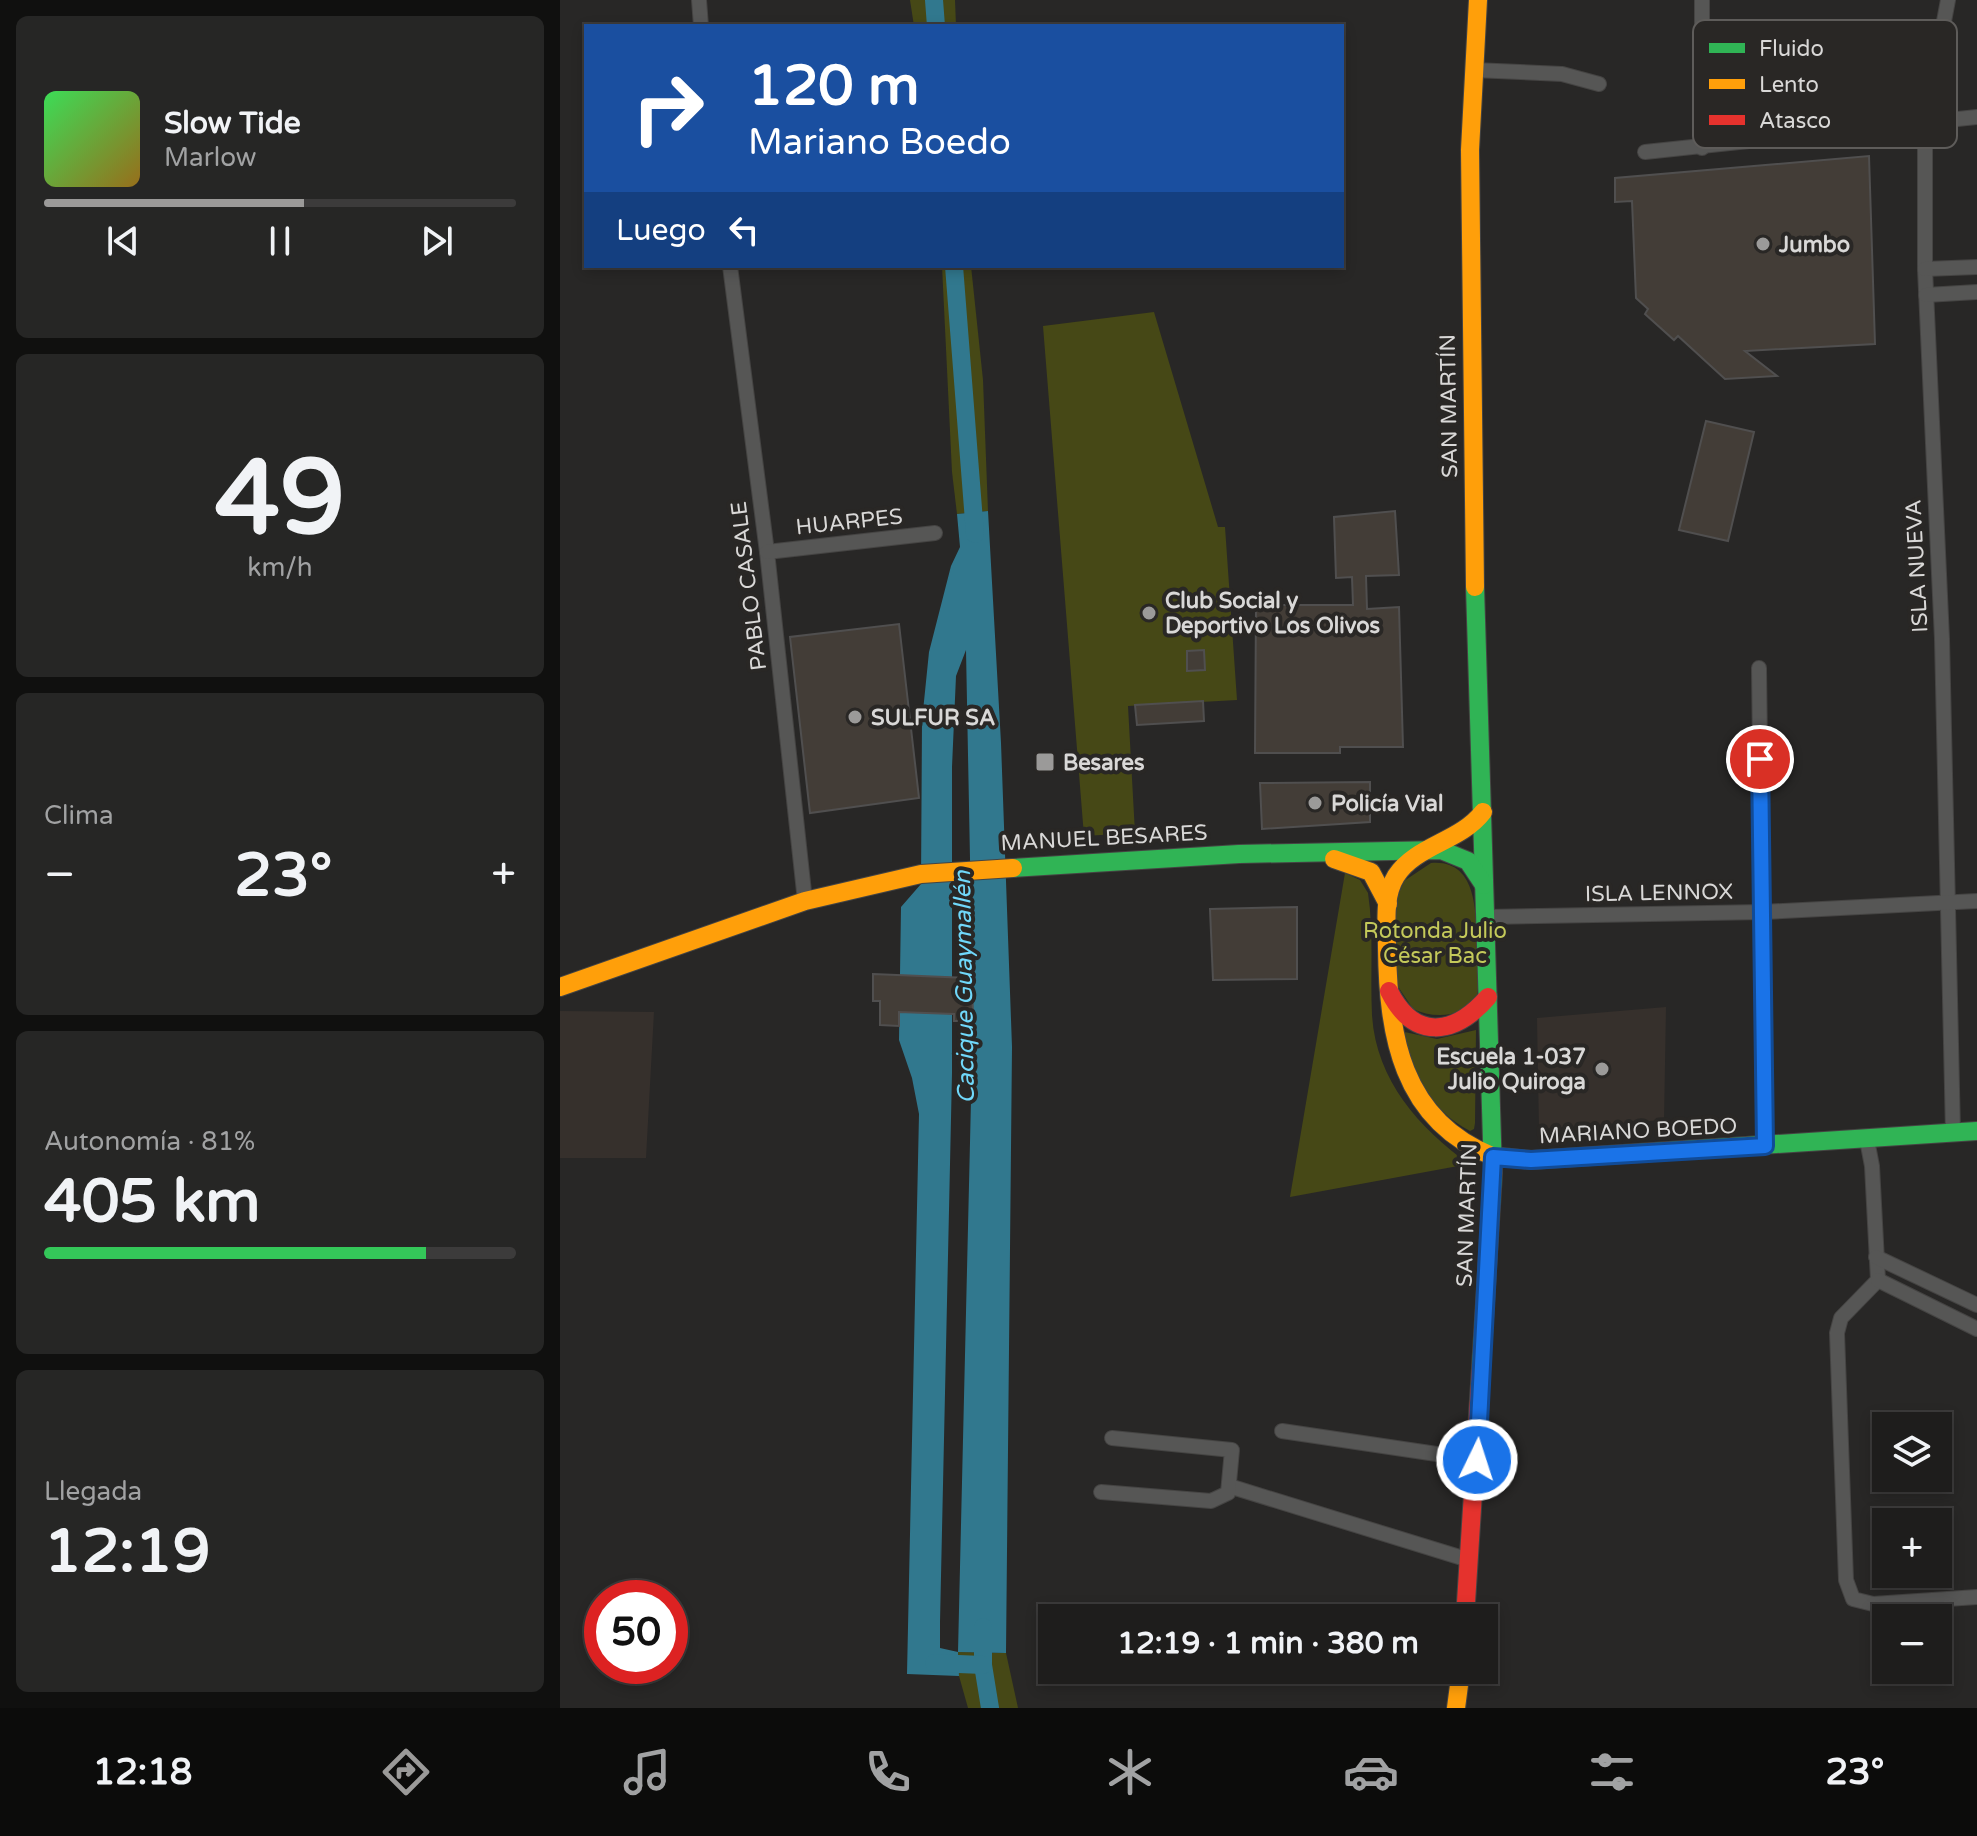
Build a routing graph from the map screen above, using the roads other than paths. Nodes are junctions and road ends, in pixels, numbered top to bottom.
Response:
1 (699, 0) edge
2 (1478, 0) edge
3 (1948, 0) edge
4 (1944, 20) edge
5 (701, 24) edge
6 (1474, 70) junction
7 (1599, 84) dead end
8 (1977, 117) edge
9 (1957, 119) edge
10 (1702, 148) edge
11 (1925, 148) edge
12 (1645, 152) dead end
13 (1977, 267) edge
14 (730, 268) edge
15 (1925, 269) junction
16 (1977, 292) edge
17 (1926, 295) junction
18 (935, 533) dead end
19 (767, 552) junction
20 (1759, 668) dead end
21 (1483, 812) junction
22 (1428, 850) junction
23 (1307, 853) junction
24 (1484, 885) junction
25 (805, 901) junction
26 (1977, 901) edge
27 (1947, 903) junction
28 (1388, 905) junction
29 (1763, 912) junction
30 (1486, 917) junction
31 (1386, 979) junction
32 (560, 987) edge
33 (1488, 997) junction
34 (1977, 1131) edge
35 (1953, 1133) junction
36 (1867, 1140) junction
37 (1765, 1146) junction
38 (1493, 1157) junction
39 (1876, 1257) junction
40 (1878, 1280) junction
41 (1977, 1305) edge
42 (1977, 1329) edge
43 (1282, 1431) dead end
44 (1112, 1438) dead end
45 (1477, 1460) junction
46 (1229, 1486) junction
47 (1101, 1492) dead end
48 (1469, 1560) junction
49 (1977, 1597) edge
50 (1466, 1604) edge
51 (1459, 1684) edge
52 (1456, 1708) edge

1 - 5 street
2 - 6 main road, SAN MARTÍN
3 - 4 street, ISLA NUEVA
6 - 7 street
6 - 21 main road, SAN MARTÍN
8 - 9 street
10 - 12 street
11 - 15 street, ISLA NUEVA
13 - 15 street
14 - 19 street, PABLO CASALE
15 - 17 street, ISLA NUEVA
16 - 17 street
17 - 27 street, ISLA NUEVA
18 - 19 street, HUARPES
19 - 25 street, PABLO CASALE
20 - 29 street
21 - 22 main road
21 - 24 main road, SAN MARTÍN
22 - 23 main road, MANUEL BESARES
22 - 24 main road
22 - 28 main road
23 - 25 main road, MANUEL BESARES
23 - 28 main road
24 - 30 main road, SAN MARTÍN
25 - 32 main road, MANUEL BESARES
26 - 27 street, ISLA LENNOX
27 - 29 street, ISLA LENNOX
27 - 35 street, ISLA NUEVA
28 - 31 main road
29 - 30 street, ISLA LENNOX
29 - 37 street
30 - 33 main road, SAN MARTÍN
31 - 33 main road
31 - 38 main road
33 - 38 main road, SAN MARTÍN
34 - 35 main road, MARIANO BOEDO
35 - 36 main road, MARIANO BOEDO
36 - 37 main road, MARIANO BOEDO
36 - 39 street
37 - 38 main road, MARIANO BOEDO
38 - 45 main road, SAN MARTÍN
39 - 40 street
39 - 41 street
40 - 42 street
40 - 49 street
43 - 45 street
44 - 46 street
45 - 48 main road, SAN MARTÍN
46 - 47 street
46 - 48 street
48 - 50 main road, SAN MARTÍN
51 - 52 main road

